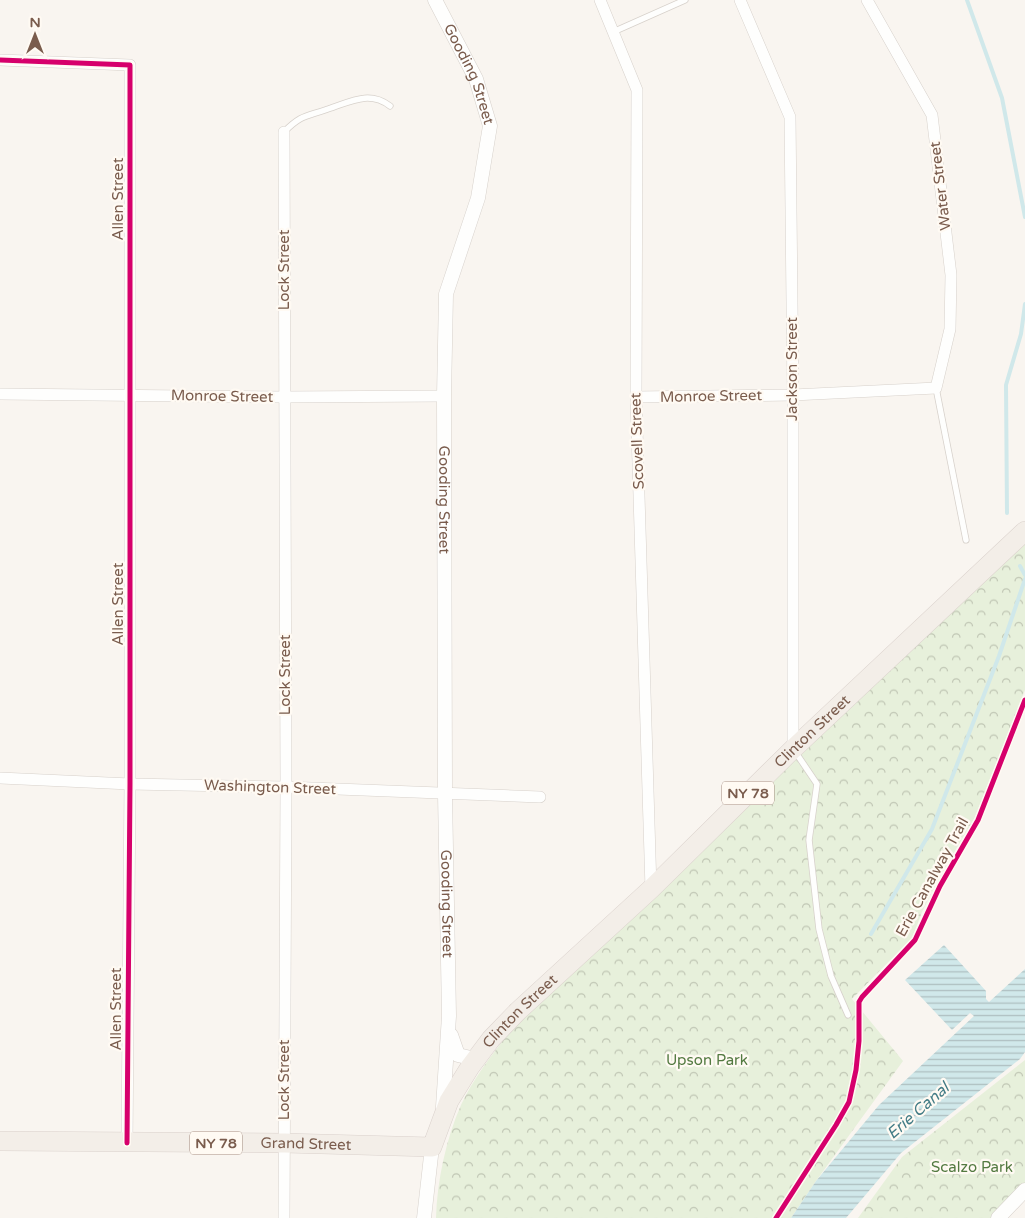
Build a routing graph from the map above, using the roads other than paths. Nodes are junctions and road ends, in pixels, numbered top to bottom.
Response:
1 (435, 0) edge
2 (600, 0) edge
3 (686, 0) edge
4 (740, 0) edge
5 (867, 0) edge
6 (613, 32) junction
7 (0, 60) edge
8 (390, 106) dead end
9 (284, 132) joint
10 (936, 388) junction
11 (0, 394) edge
12 (131, 395) junction
13 (793, 395) junction
14 (444, 396) junction
15 (284, 397) junction
16 (636, 397) junction
17 (1025, 531) edge
18 (966, 540) dead end
19 (793, 748) junction
20 (0, 778) edge
21 (130, 784) junction
22 (286, 787) junction
23 (445, 794) junction
24 (540, 797) dead end
25 (651, 889) junction
26 (848, 1015) dead end
27 (449, 1016) junction
28 (475, 1059) junction
29 (441, 1120) junction
30 (0, 1142) edge
31 (127, 1142) junction
32 (284, 1143) junction
33 (432, 1146) junction
34 (1025, 1190) edge
35 (284, 1218) edge
36 (424, 1218) edge
37 (998, 1218) edge

1 - 14 street, Gooding Street
2 - 6 street, Scovell Street
3 - 6 lane
4 - 13 street, Jackson Street
5 - 10 street, Water Street
6 - 16 street, Scovell Street
7 - 12 street, Allen Street
8 - 9 lane
9 - 15 street, Lock Street
10 - 13 street, Monroe Street
10 - 18 lane
11 - 12 street, Monroe Street
12 - 15 street, Monroe Street
12 - 21 street, Allen Street
13 - 16 street, Monroe Street
13 - 19 street, Jackson Street
14 - 15 street, Monroe Street
14 - 23 street, Gooding Street
15 - 22 street, Lock Street
16 - 25 street, Scovell Street
17 - 19 main road, Clinton Street / NY 78
19 - 25 main road, Clinton Street / NY 78
19 - 26 lane
20 - 21 street, Washington Street
21 - 22 street, Washington Street
21 - 31 street, Allen Street
22 - 23 street, Washington Street
22 - 32 street, Lock Street
23 - 24 street, Washington Street
23 - 27 street, Gooding Street
25 - 28 main road, Clinton Street / NY 78
27 - 28 street, Gooding Street
27 - 29 street, Gooding Street
28 - 29 main road, Gooding Street / NY 78
29 - 33 main road, Gooding Street / NY 78
30 - 31 main road, Grand Street / NY 78
31 - 32 main road, Grand Street / NY 78
32 - 33 main road, Grand Street / NY 78
32 - 35 street, Lock Street
33 - 36 street, Gooding Street
34 - 37 street

